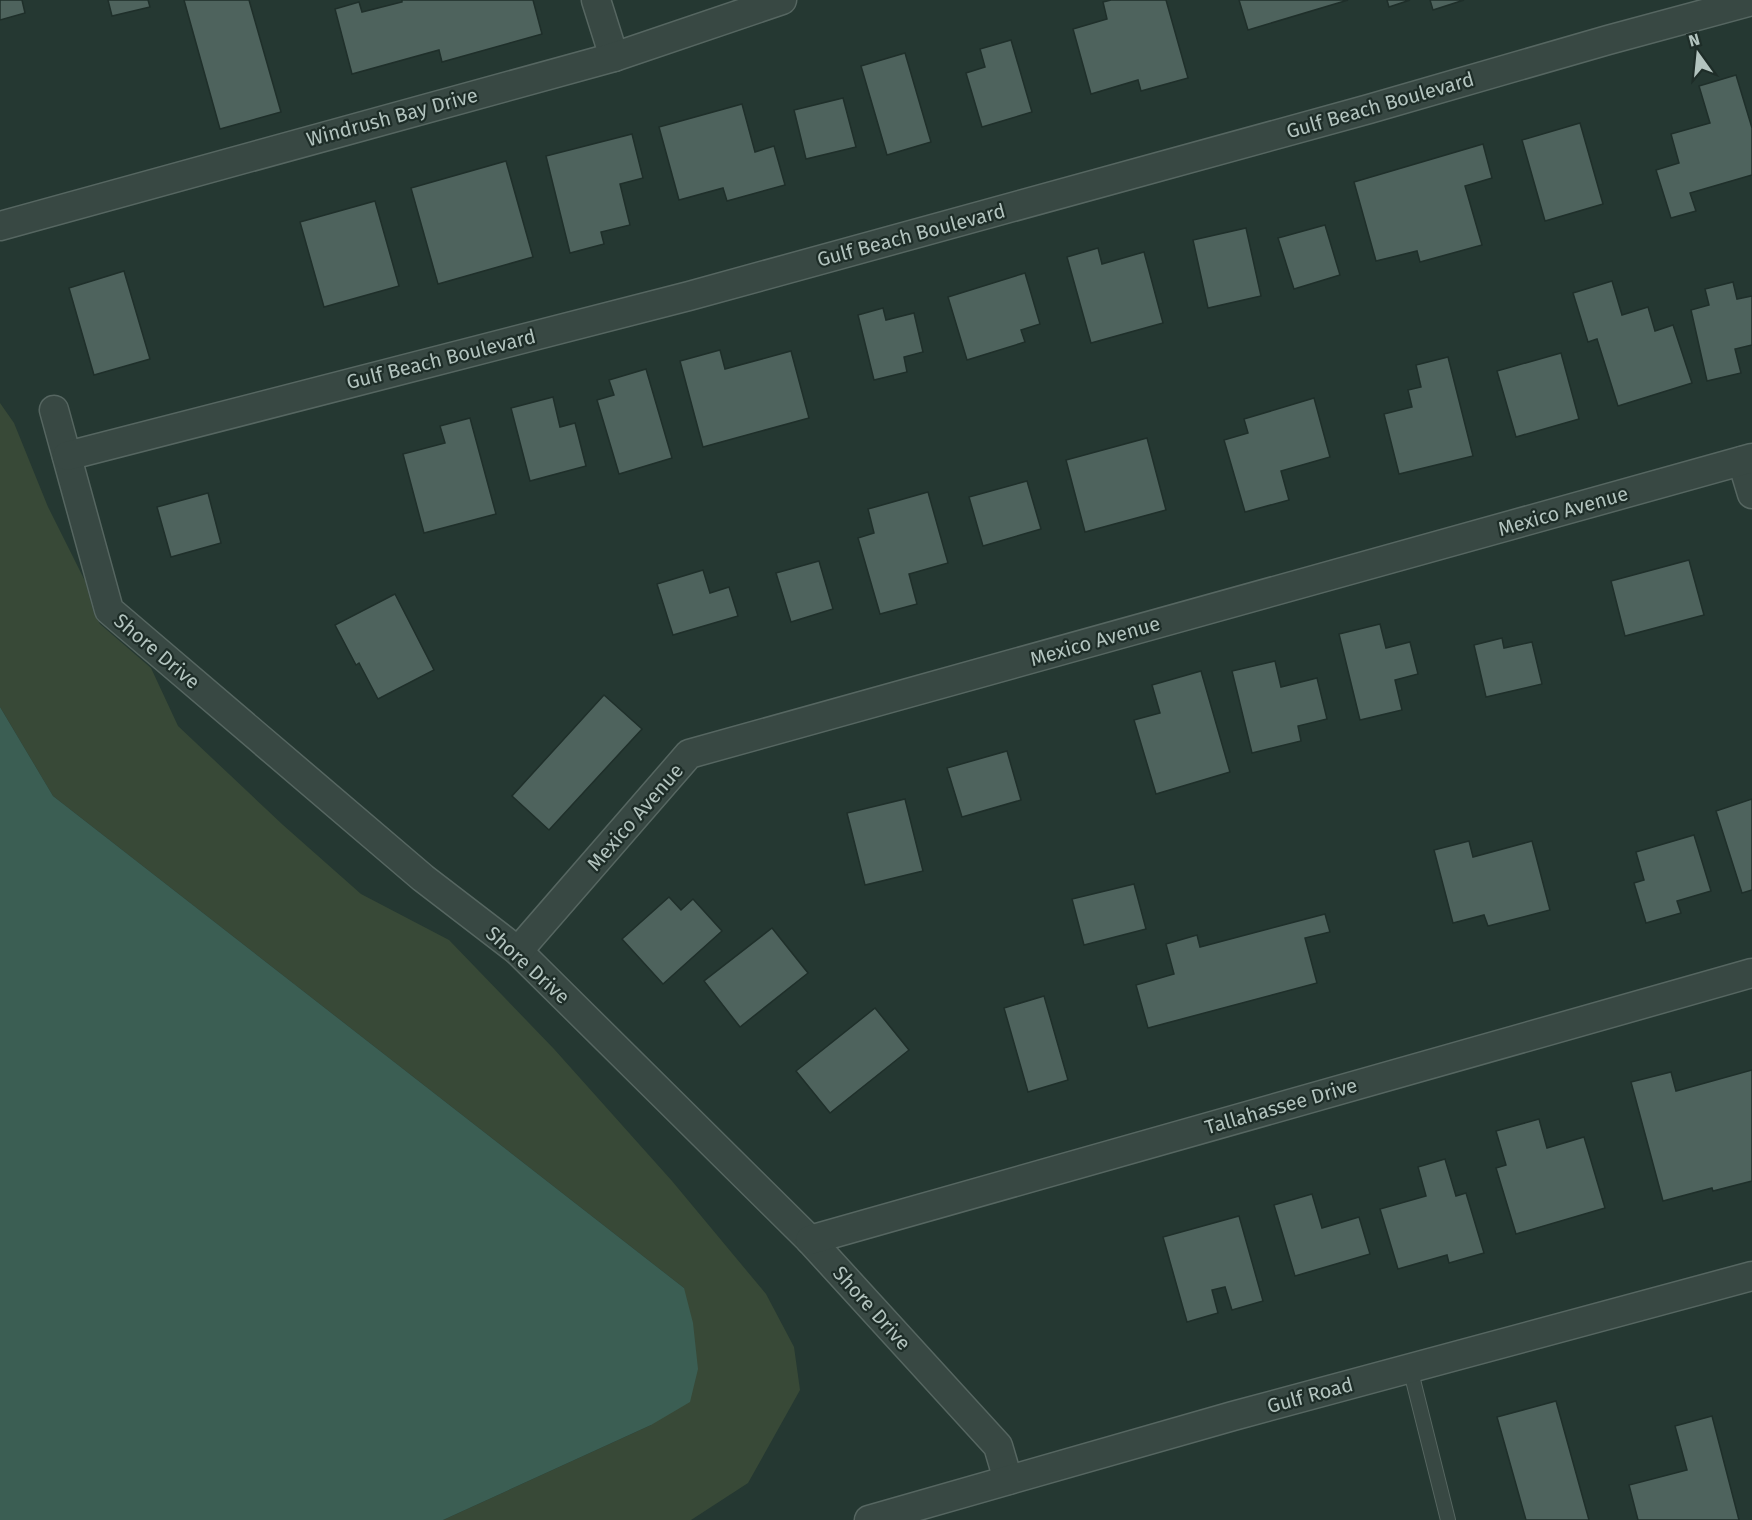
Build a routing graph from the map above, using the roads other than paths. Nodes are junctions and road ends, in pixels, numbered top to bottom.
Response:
1 (596, 0) edge
2 (782, 0) edge
3 (1752, 1) edge
4 (614, 57) junction
5 (0, 226) edge
6 (54, 410) dead end
7 (67, 456) junction
8 (1747, 460) edge
9 (1752, 494) edge
10 (518, 951) junction
11 (1752, 973) edge
12 (810, 1240) junction
13 (1752, 1276) edge
14 (1410, 1368) junction
15 (1008, 1480) junction
16 (869, 1520) edge
17 (1448, 1520) edge

1 - 4 street
2 - 4 street, Windrush Bay Drive
3 - 7 street, Gulf Beach Boulevard
4 - 5 street, Windrush Bay Drive
6 - 7 street, Shore Drive
7 - 10 street, Shore Drive
8 - 9 street
8 - 10 street, Mexico Avenue
10 - 12 street, Shore Drive
11 - 12 street, Tallahassee Drive
12 - 15 street, Shore Drive
13 - 14 street, Gulf Road
14 - 15 street, Gulf Road
14 - 17 lane
15 - 16 street, Gulf Road

